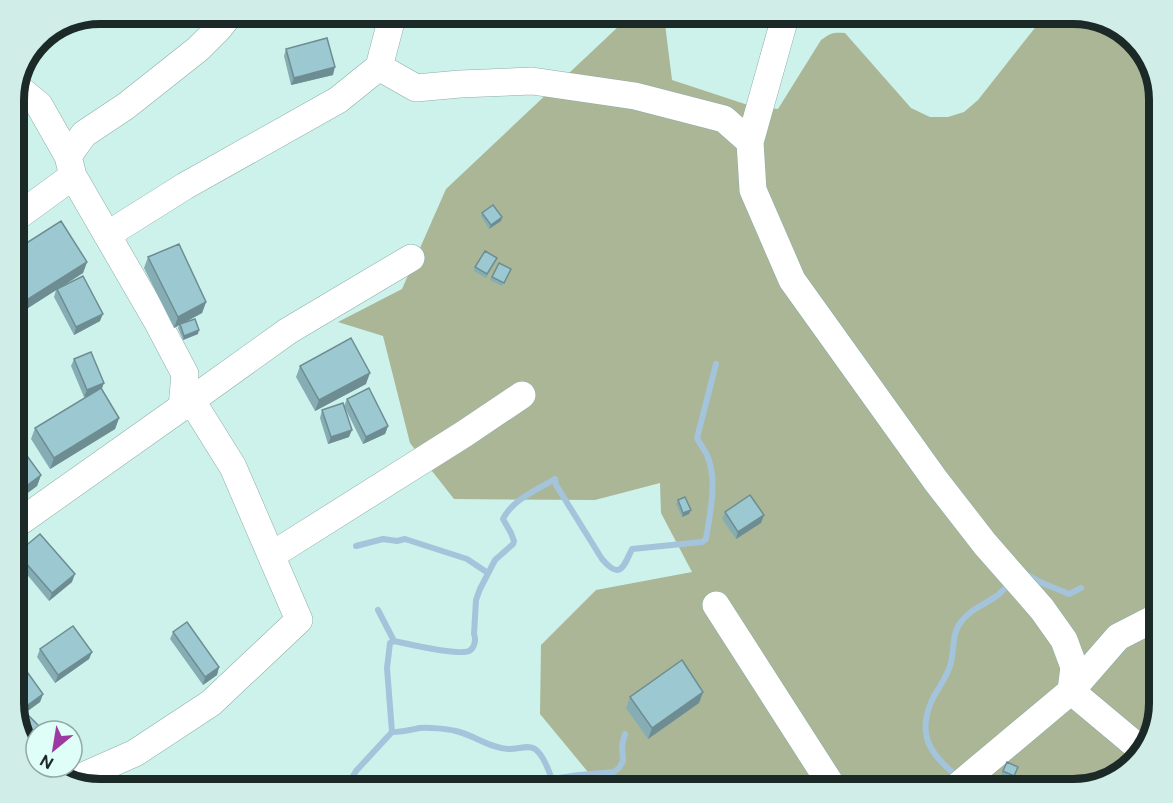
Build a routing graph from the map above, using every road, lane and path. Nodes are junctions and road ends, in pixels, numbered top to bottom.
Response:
1 (222, 24) edge
2 (390, 24) edge
3 (783, 24) edge
4 (379, 67) junction
5 (24, 93) edge
6 (750, 142) junction
7 (70, 166) junction
8 (24, 210) edge
9 (107, 234) junction
10 (411, 258) dead end
11 (522, 395) dead end
12 (182, 407) junction
13 (24, 519) edge
14 (272, 555) junction
15 (716, 605) dead end
16 (1149, 622) edge
17 (1071, 691) junction
18 (1136, 745) edge
19 (82, 776) edge
20 (828, 779) edge
21 (966, 779) edge

1 - 7 street
2 - 4 street
3 - 6 street
4 - 6 street
4 - 9 street
5 - 7 street
6 - 17 street
7 - 8 street
7 - 9 street
9 - 12 street
10 - 12 street
11 - 14 street
12 - 13 street
12 - 14 street
14 - 19 street
15 - 20 street
16 - 17 street
17 - 18 street
17 - 21 street

